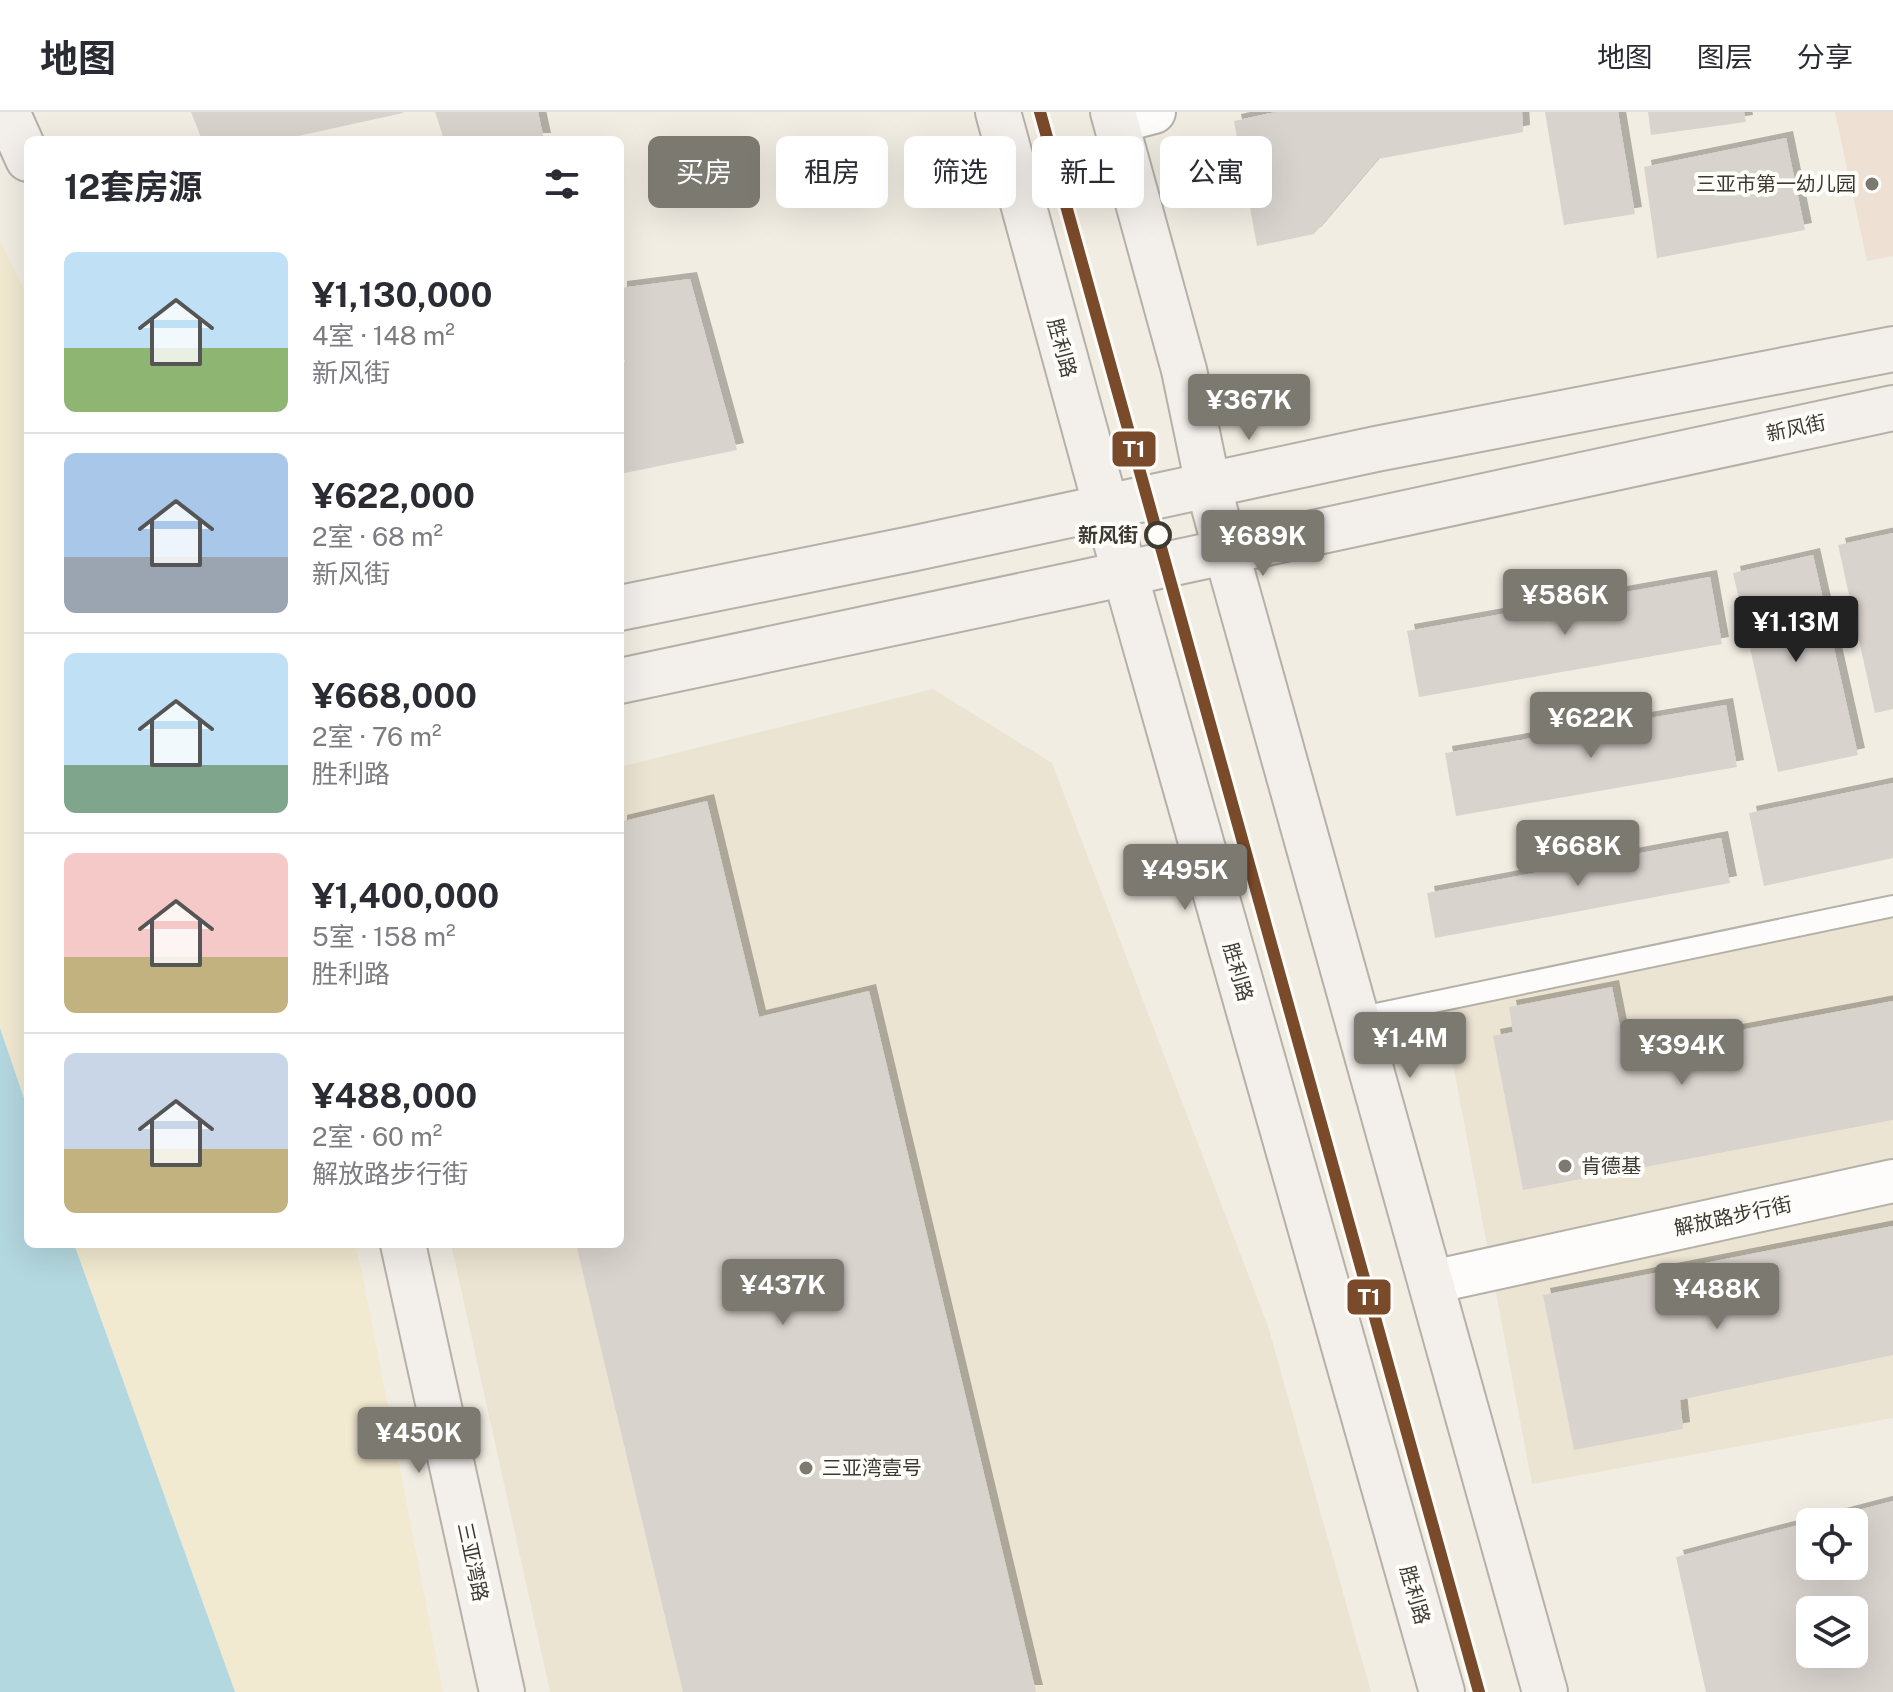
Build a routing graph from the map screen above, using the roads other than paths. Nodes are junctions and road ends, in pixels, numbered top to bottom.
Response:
1 (7, 112) edge
2 (998, 112) edge
3 (1128, 115) edge
4 (24, 150) edge
5 (1893, 349) edge
6 (1893, 408) edge
7 (1208, 485) junction
8 (1106, 507) junction
9 (1226, 551) junction
10 (1125, 573) junction
11 (624, 607) edge
12 (624, 680) edge
13 (1893, 906) edge
14 (1357, 1018) junction
15 (1893, 1181) edge
16 (404, 1248) edge
17 (1432, 1282) junction
18 (502, 1692) edge
19 (1442, 1692) edge
20 (1545, 1692) edge

1 - 4 main road
2 - 8 main road, 胜利路
3 - 7 main road
5 - 7 main road
6 - 9 main road, 新风街
7 - 8 main road
7 - 9 main road
8 - 10 main road, 胜利路
8 - 11 main road
9 - 10 main road, 新风街
9 - 14 main road
10 - 12 main road, 新风街
10 - 19 main road, 胜利路
13 - 14 lane
14 - 17 main road
15 - 17 street, 解放路步行街
16 - 18 main road, 三亚湾路
17 - 20 main road

